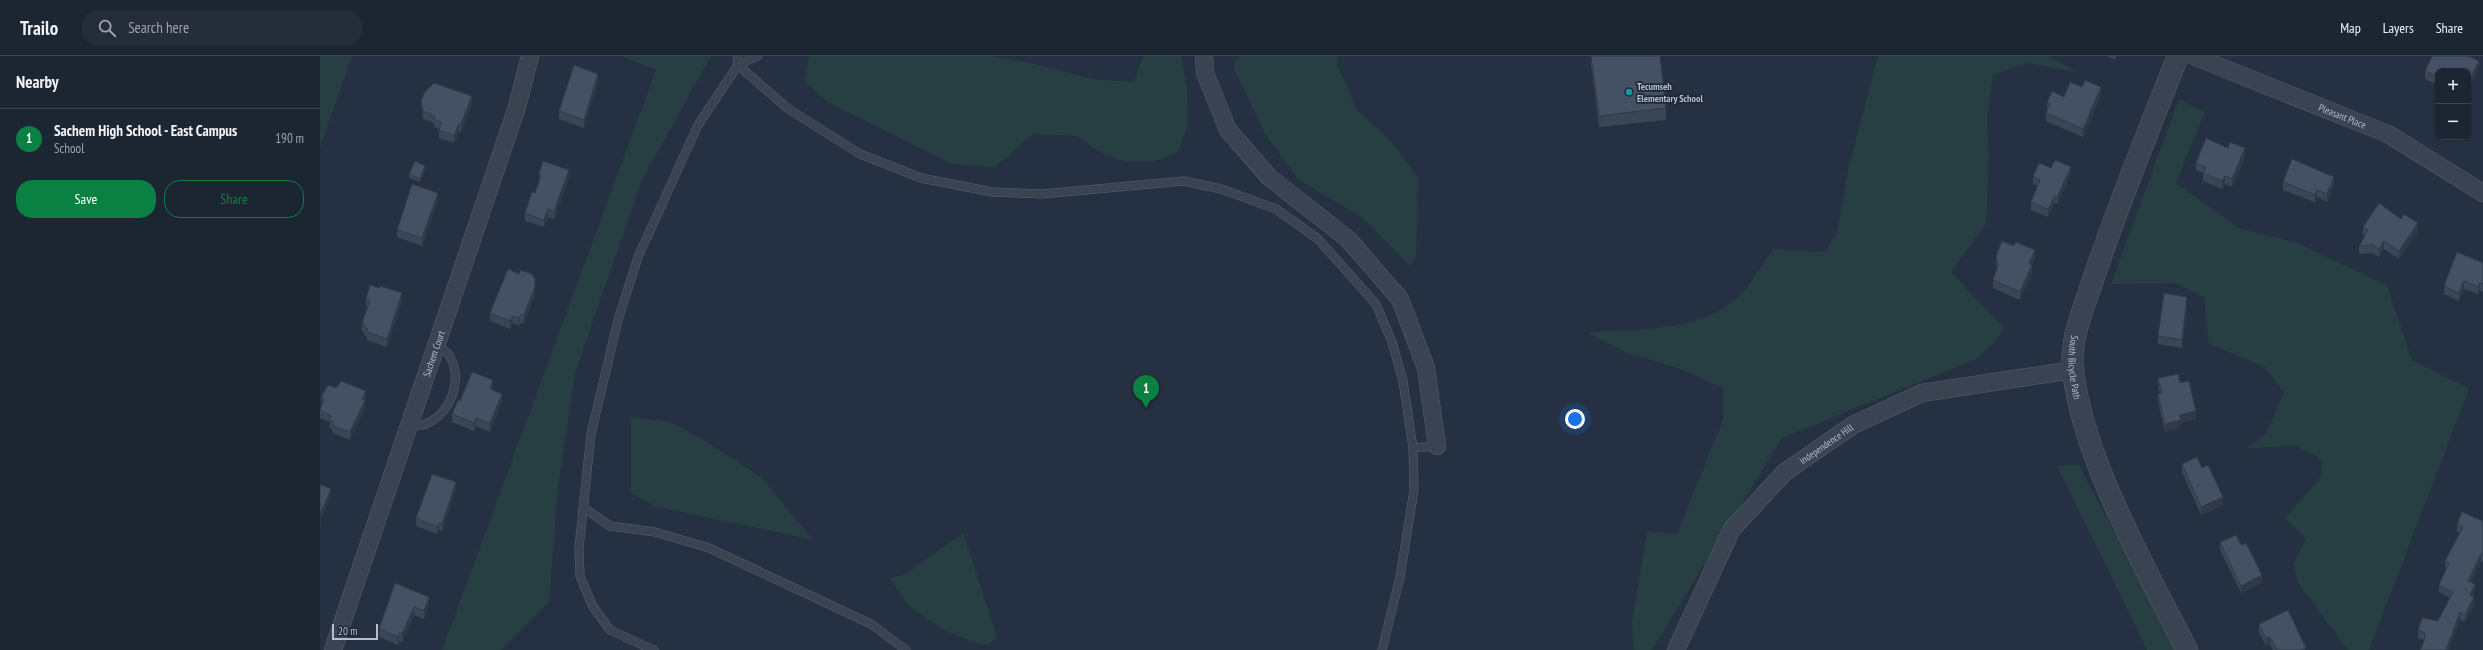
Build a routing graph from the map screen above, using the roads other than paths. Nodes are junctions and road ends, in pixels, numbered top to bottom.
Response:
1 (530, 56) edge
2 (737, 56) edge
3 (758, 56) edge
4 (1204, 56) edge
5 (2178, 56) edge
6 (2194, 56) edge
7 (738, 65) junction
8 (2483, 193) edge
9 (436, 345) junction
10 (2073, 370) junction
11 (410, 424) junction
12 (1437, 446) joint
13 (1413, 448) junction
14 (583, 507) junction
15 (333, 650) edge
16 (654, 650) edge
17 (906, 650) edge
18 (1382, 650) edge
19 (1676, 650) edge
20 (2187, 650) edge

1 - 9 street, Sachem Court
2 - 7 lane
3 - 7 lane
4 - 12 street
5 - 10 street, South Bicycle Path
6 - 8 street, Pleasant Place
7 - 13 lane
7 - 14 lane
9 - 11 street, Sachem Court
9 - 11 lane
10 - 19 street, Independence Hill
10 - 20 street, South Bicycle Path
11 - 15 street, Sachem Court
12 - 13 lane
13 - 18 lane
14 - 16 lane
14 - 17 lane

